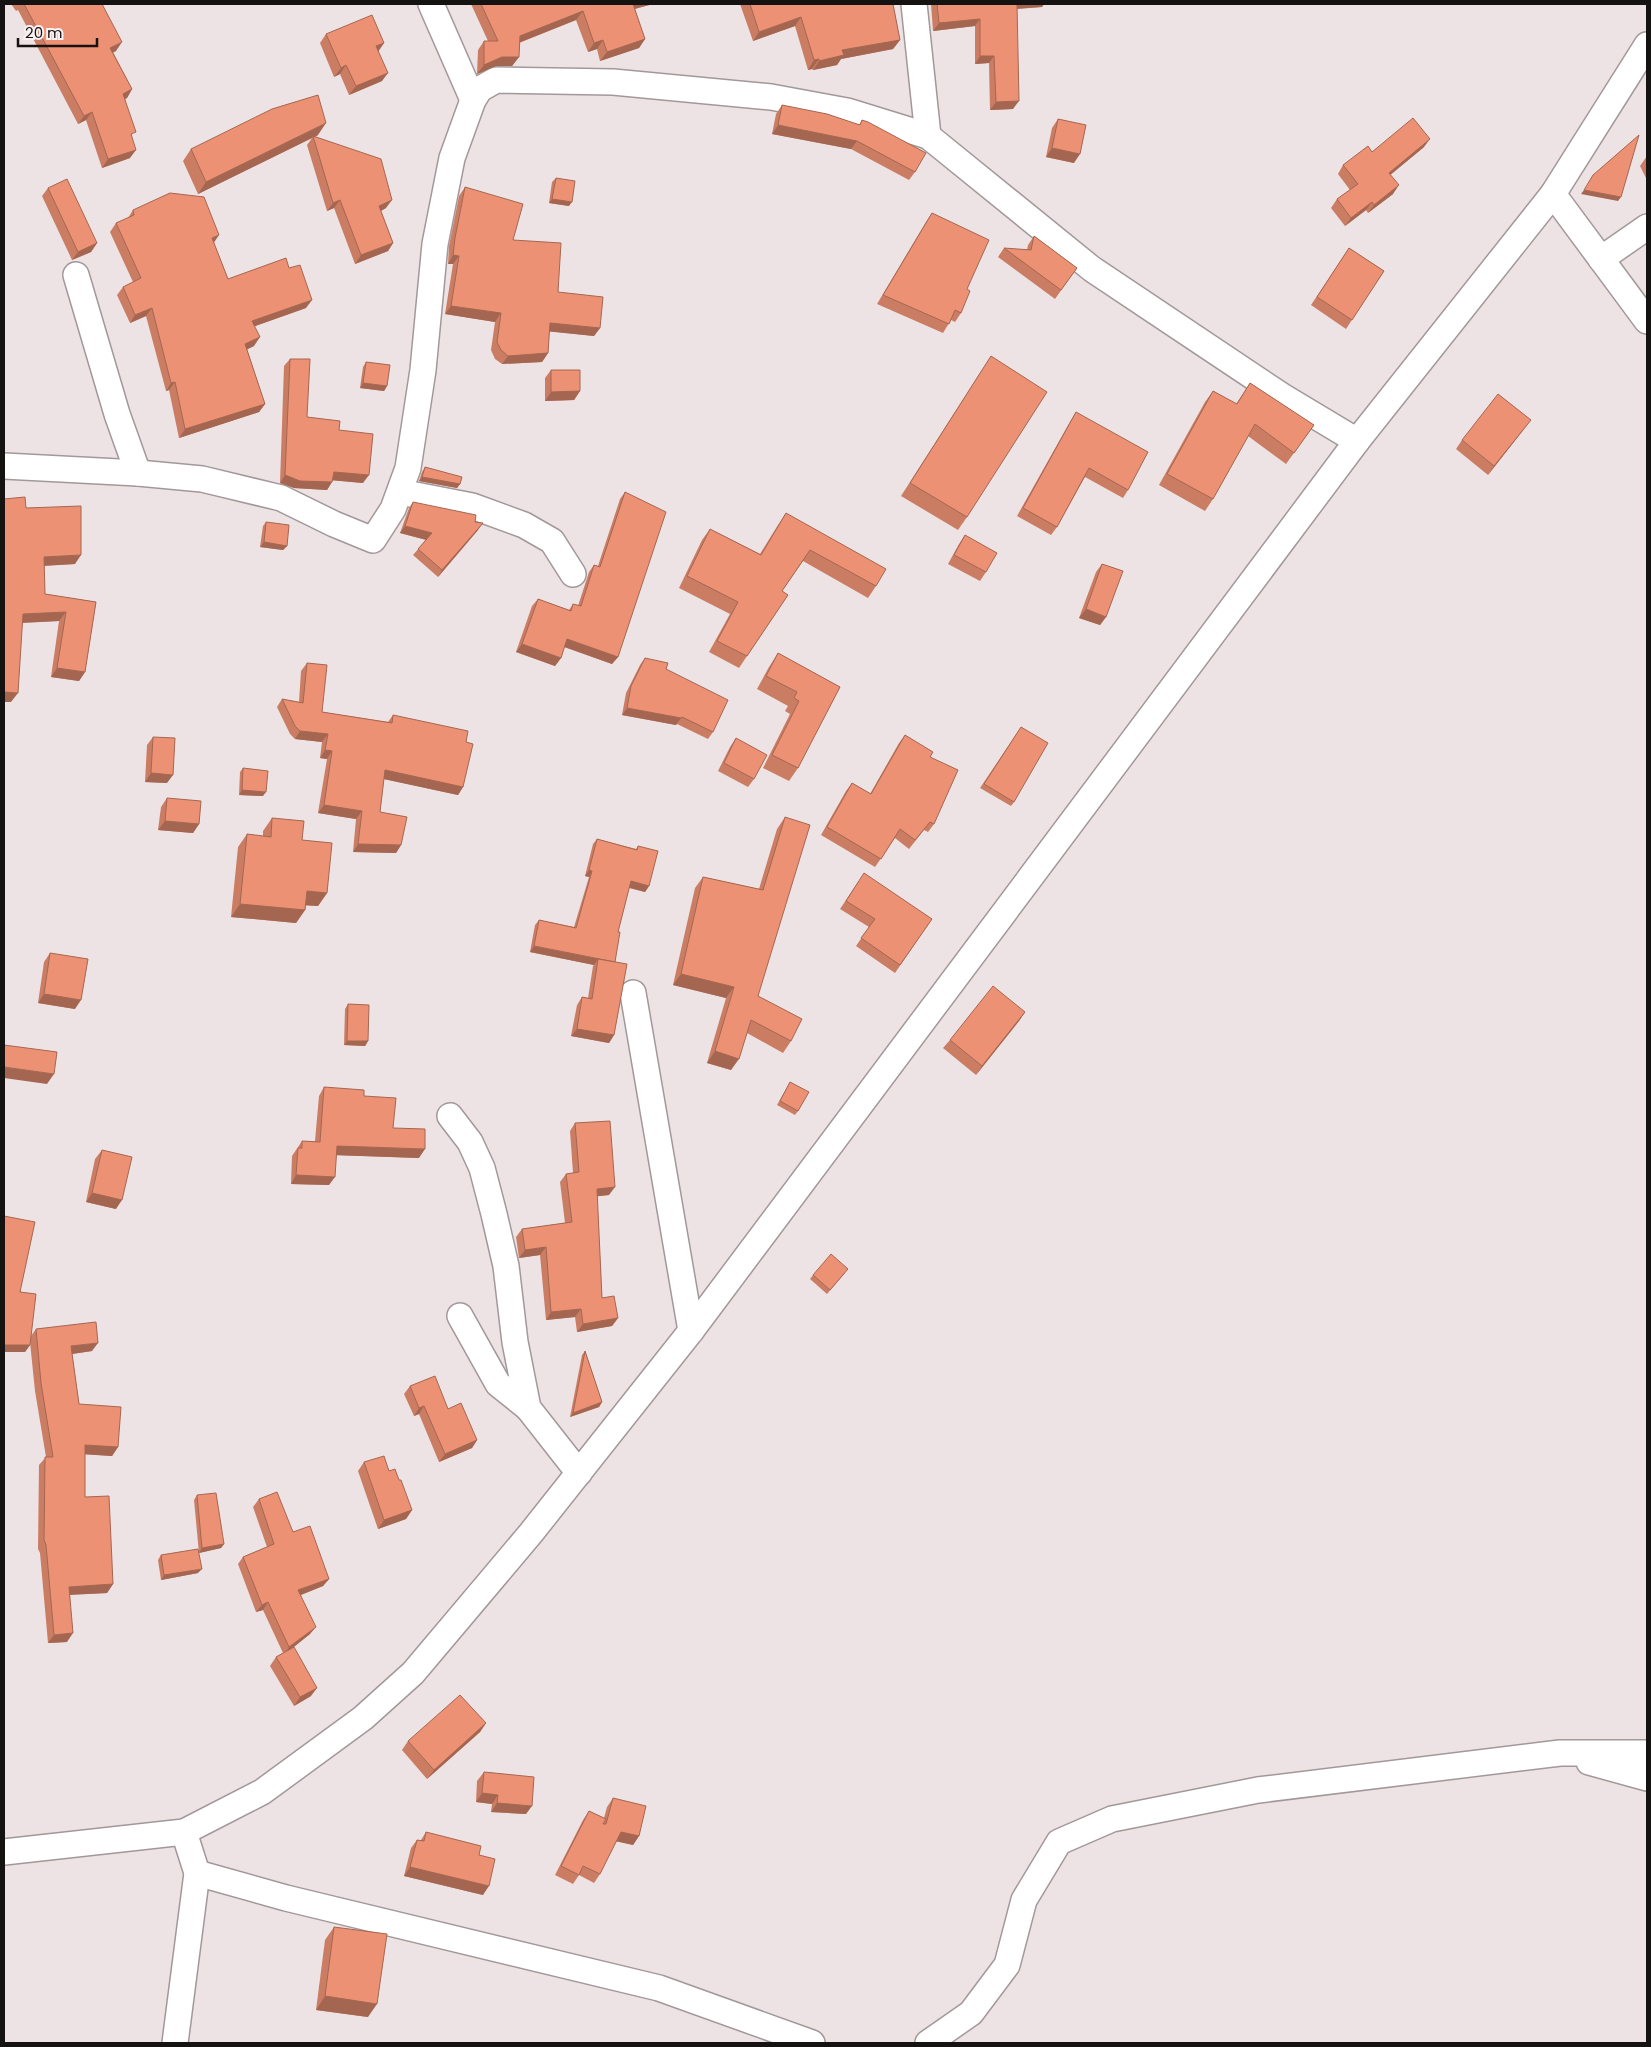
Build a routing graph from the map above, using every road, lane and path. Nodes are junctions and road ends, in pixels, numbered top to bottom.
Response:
1 (431, 4) edge
2 (914, 4) edge
3 (1647, 45) edge
4 (473, 100) junction
5 (928, 136) junction
6 (1552, 194) junction
7 (1647, 227) edge
8 (1601, 259) junction
9 (76, 275) dead end
10 (1647, 321) edge
11 (1357, 442) junction
12 (4, 466) edge
13 (138, 473) junction
14 (400, 492) junction
15 (573, 574) dead end
16 (633, 993) dead end
17 (450, 1116) dead end
18 (460, 1316) dead end
19 (691, 1331) junction
20 (528, 1408) junction
21 (578, 1473) junction
22 (1560, 1753) junction
23 (1647, 1753) edge
24 (1647, 1778) edge
25 (184, 1832) junction
26 (4, 1852) edge
27 (197, 1873) junction
28 (175, 2043) edge
29 (812, 2043) edge
30 (928, 2043) edge

1 - 4 street
2 - 5 street
3 - 6 street
4 - 5 street
4 - 14 street
5 - 11 street
6 - 8 street
6 - 11 street
7 - 8 street
8 - 10 street
9 - 13 street
11 - 19 street
12 - 13 street
13 - 14 street
14 - 15 street
16 - 19 street
17 - 20 street
18 - 20 street
19 - 21 street
20 - 21 street
21 - 25 street
22 - 23 street
22 - 24 street
22 - 30 street
25 - 26 street
25 - 27 street
27 - 28 street
27 - 29 street

